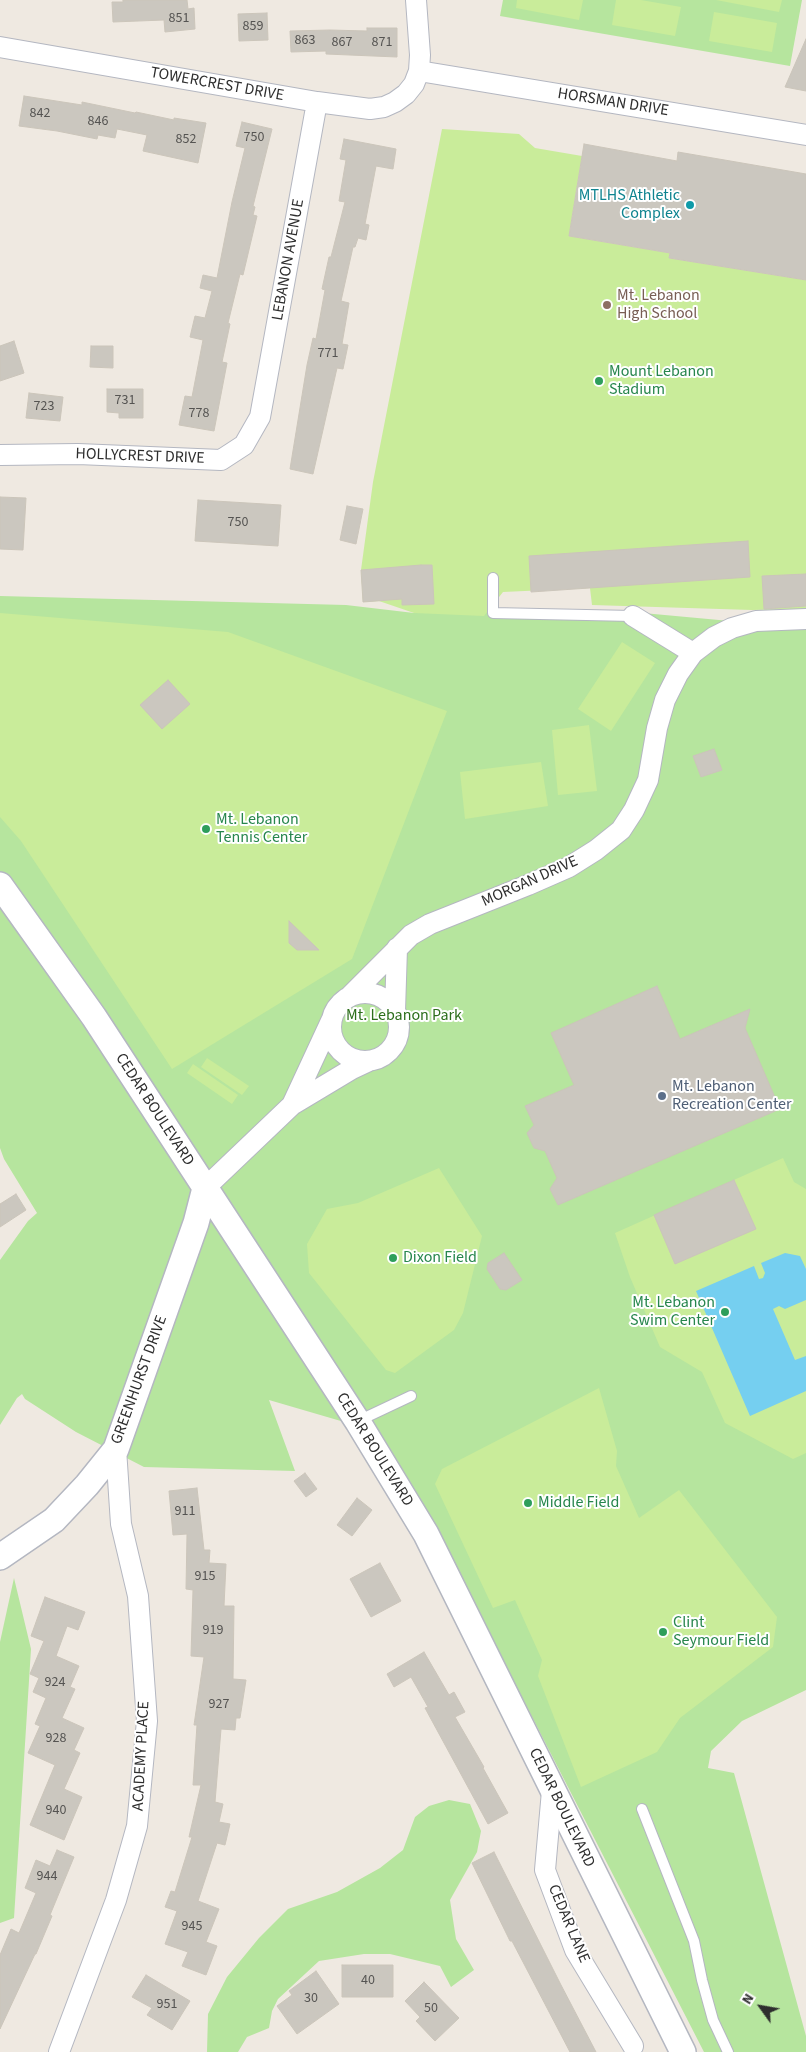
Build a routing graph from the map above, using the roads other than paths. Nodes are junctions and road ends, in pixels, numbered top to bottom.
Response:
1 (416, 0) edge
2 (0, 46) edge
3 (419, 72) junction
4 (317, 102) junction
5 (806, 135) edge
6 (260, 417) joint
7 (0, 455) edge
8 (492, 578) dead end
9 (633, 616) joint
10 (806, 619) edge
11 (693, 653) junction
12 (0, 885) edge
13 (397, 948) junction
14 (350, 996) junction
15 (396, 1011) junction
16 (332, 1019) junction
17 (370, 1061) junction
18 (292, 1106) junction
19 (205, 1188) junction
20 (411, 1396) dead end
21 (358, 1422) junction
22 (116, 1449) junction
23 (0, 1557) edge
24 (552, 1791) junction
25 (642, 1809) dead end
26 (633, 2046) dead end
27 (59, 2052) edge
28 (683, 2052) edge
29 (728, 2052) edge

1 - 3 street
2 - 4 street, TOWERCREST DRIVE
3 - 4 street, TOWERCREST DRIVE
3 - 5 street, HORSMAN DRIVE
4 - 6 street, LEBANON AVENUE
6 - 7 street, HOLLYCREST DRIVE
8 - 9 lane
9 - 11 street
10 - 11 street, MORGAN DRIVE
11 - 13 street, MORGAN DRIVE
12 - 19 street, CEDAR BOULEVARD
13 - 14 street, MORGAN DRIVE
13 - 15 street
14 - 15 street
14 - 16 street
15 - 17 street
16 - 17 street
16 - 18 street
17 - 18 street
18 - 19 street
19 - 21 street, CEDAR BOULEVARD
19 - 22 street, GREENHURST DRIVE
20 - 21 lane
21 - 24 street, CEDAR BOULEVARD
22 - 23 street, GREENHURST DRIVE
22 - 27 street, ACADEMY PLACE
24 - 26 street, CEDAR LANE
24 - 28 street, CEDAR BOULEVARD
25 - 29 lane

